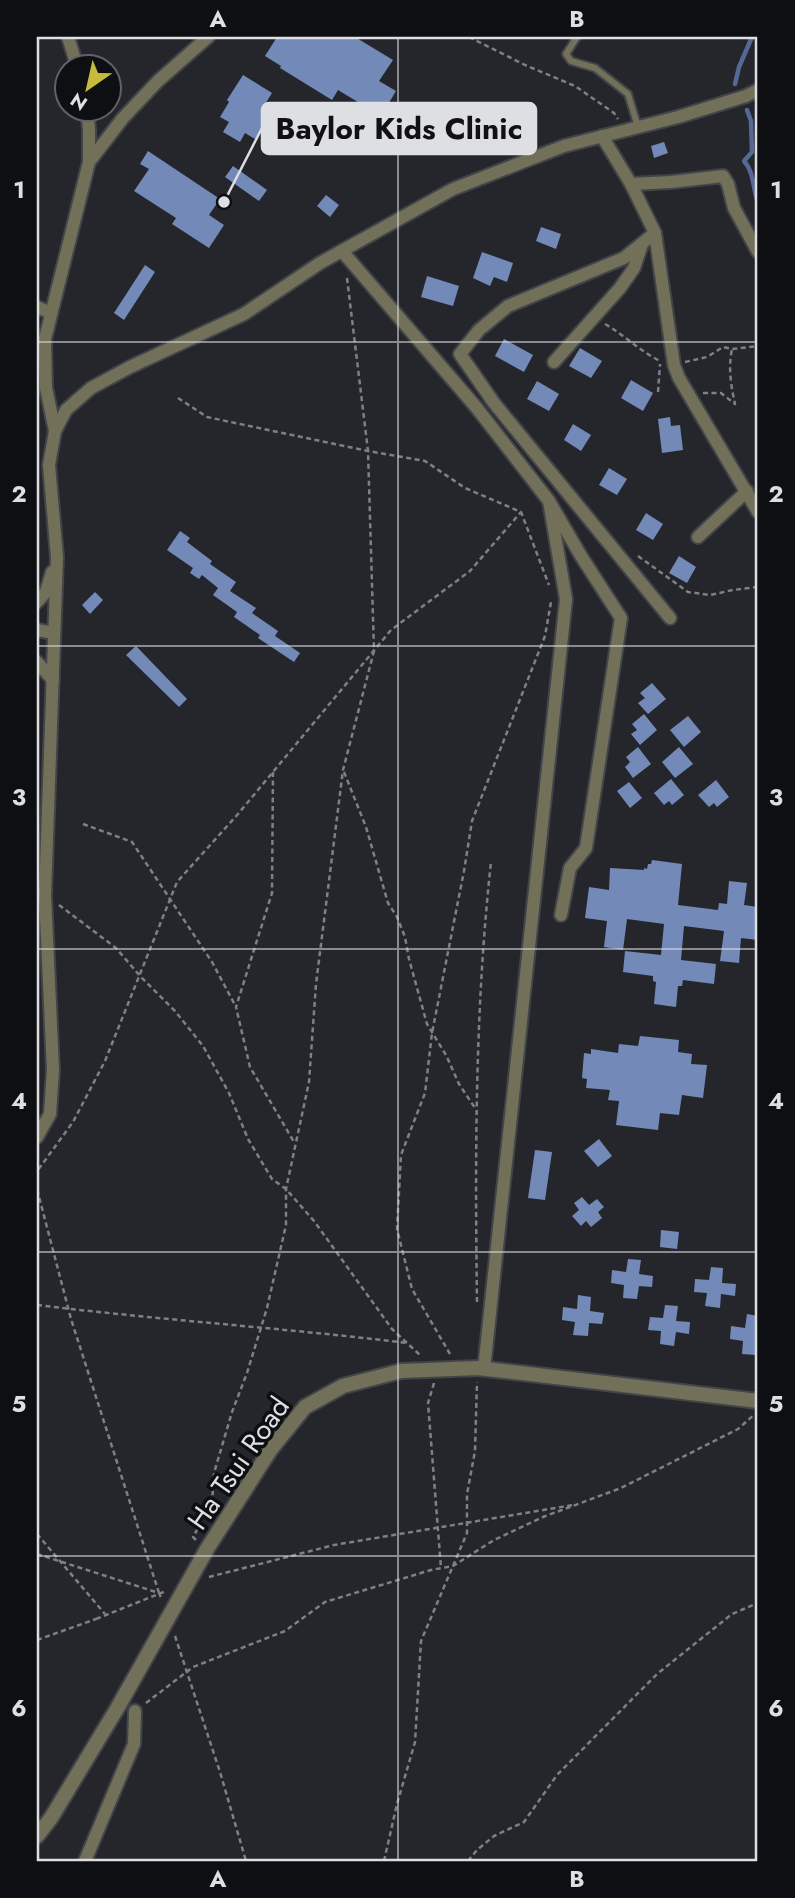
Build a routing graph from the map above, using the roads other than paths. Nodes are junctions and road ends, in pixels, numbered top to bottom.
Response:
1 (208, 37) edge
2 (577, 37) edge
3 (758, 90) edge
4 (88, 122) edge
5 (632, 129) junction
6 (602, 136) junction
7 (89, 162) junction
8 (631, 184) junction
9 (655, 233) junction
10 (642, 244) junction
11 (342, 251) junction
12 (758, 251) edge
13 (37, 307) edge
14 (51, 313) junction
15 (554, 362) dead end
16 (55, 431) junction
17 (747, 491) junction
18 (549, 501) junction
19 (758, 512) edge
20 (698, 537) dead end
21 (57, 557) junction
22 (37, 602) edge
23 (670, 618) dead end
24 (37, 630) edge
25 (54, 633) junction
26 (37, 662) edge
27 (53, 680) junction
28 (561, 915) dead end
29 (37, 1136) edge
30 (484, 1369) junction
31 (758, 1401) edge
32 (135, 1712) road end
33 (37, 1836) edge
34 (85, 1861) edge

1 - 7 street
2 - 5 lane
3 - 5 street
4 - 7 street
5 - 6 street
6 - 8 street
6 - 11 street
7 - 14 street
8 - 9 street
8 - 12 street
9 - 10 street
9 - 17 street
10 - 15 street
10 - 23 street
11 - 16 street
11 - 18 street
13 - 14 street
14 - 16 street
16 - 21 street
17 - 19 street
17 - 20 street
18 - 28 street
18 - 30 street
21 - 22 street
21 - 25 street
24 - 25 street
25 - 27 street
26 - 27 street
27 - 29 street
30 - 31 street, Ha Tsui Road
30 - 33 street, Ha Tsui Road
32 - 34 street

